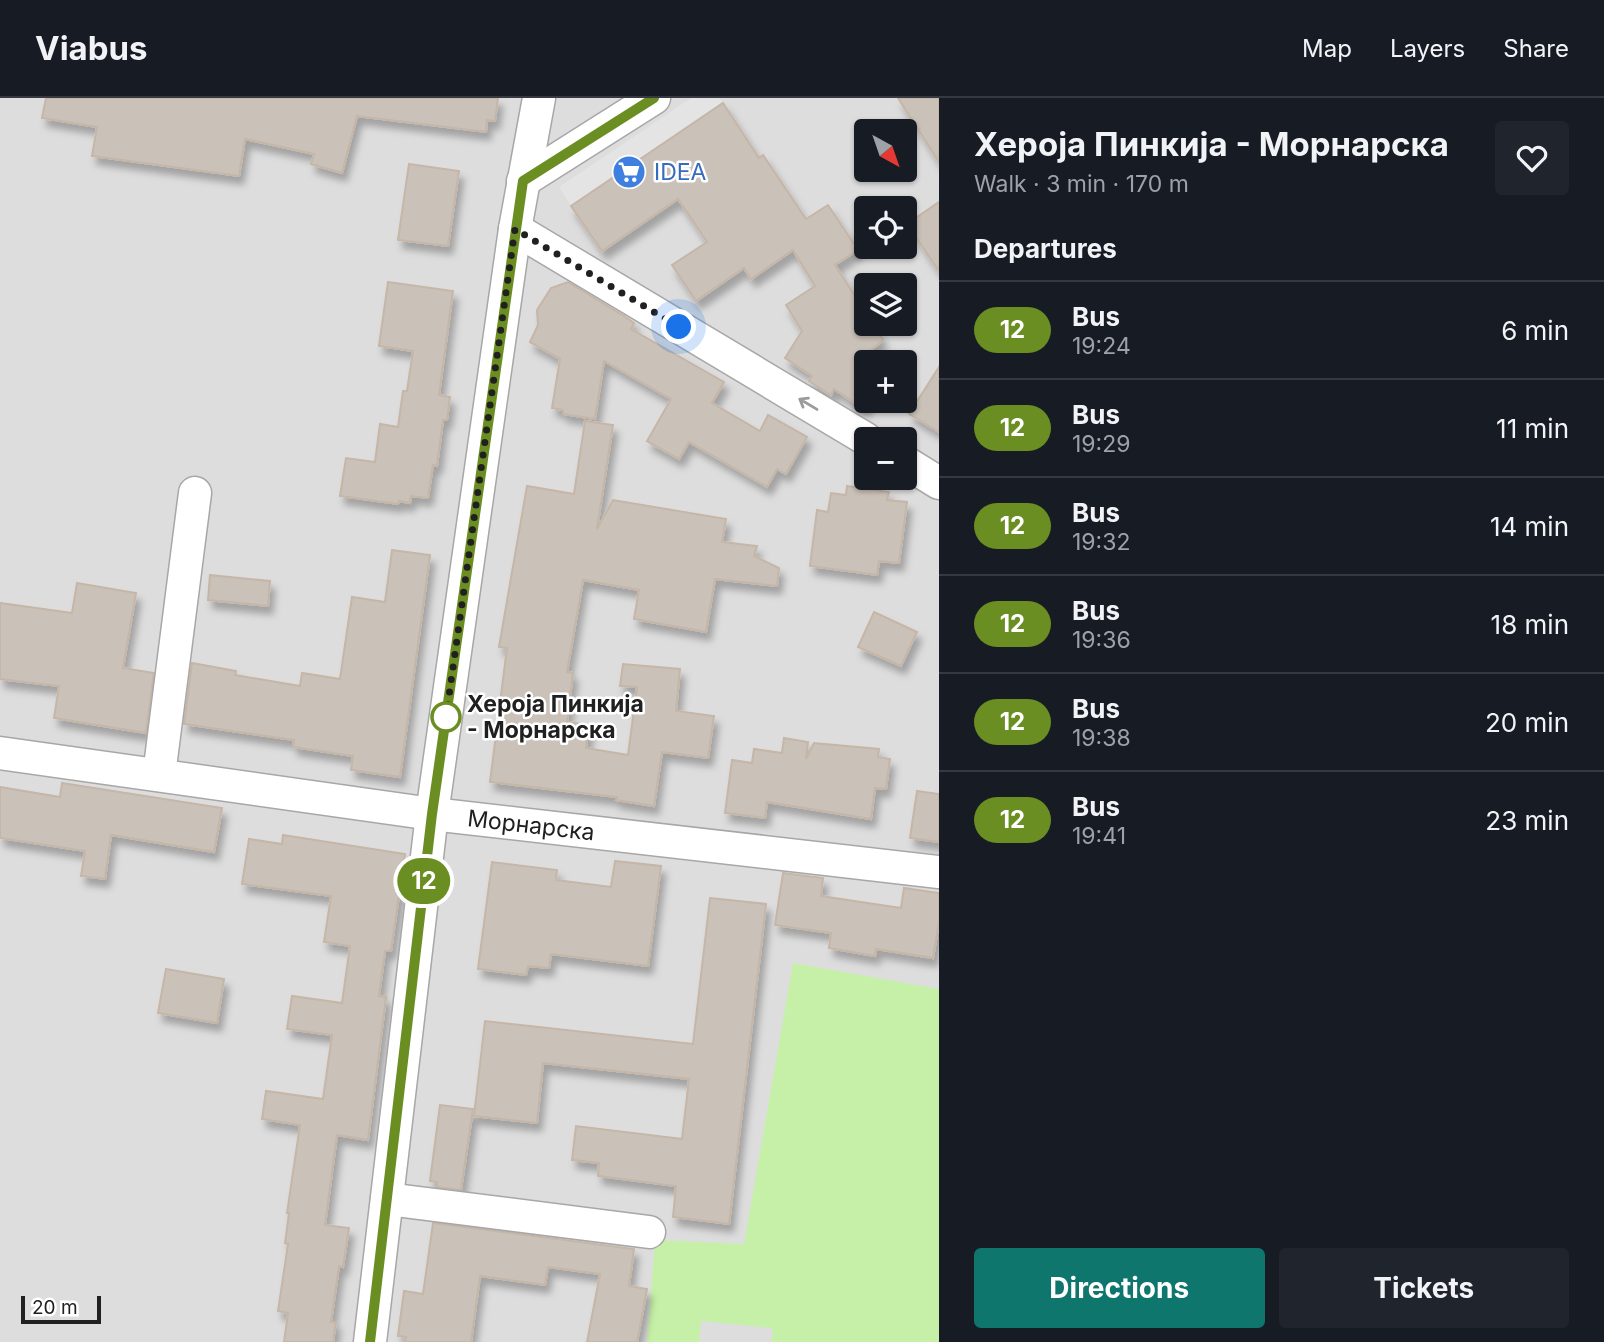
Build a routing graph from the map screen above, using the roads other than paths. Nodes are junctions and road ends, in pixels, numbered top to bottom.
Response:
1 (538, 98) edge
2 (654, 98) edge
3 (523, 181) junction
4 (515, 229) junction
5 (854, 432) edge
6 (917, 469) edge
7 (939, 483) edge
8 (195, 493) dead end
9 (0, 753) edge
10 (159, 775) junction
11 (432, 814) junction
12 (939, 873) edge
13 (387, 1199) junction
14 (649, 1232) dead end
15 (370, 1342) edge

1 - 3 street
2 - 3 street
3 - 4 street
5 -> 4 street
4 - 11 street
6 - 7 street
8 - 10 street
9 - 10 street, Морнарска
10 - 11 street, Морнарска
11 - 12 street, Морнарска
11 - 13 street
13 - 14 street
13 - 15 street

